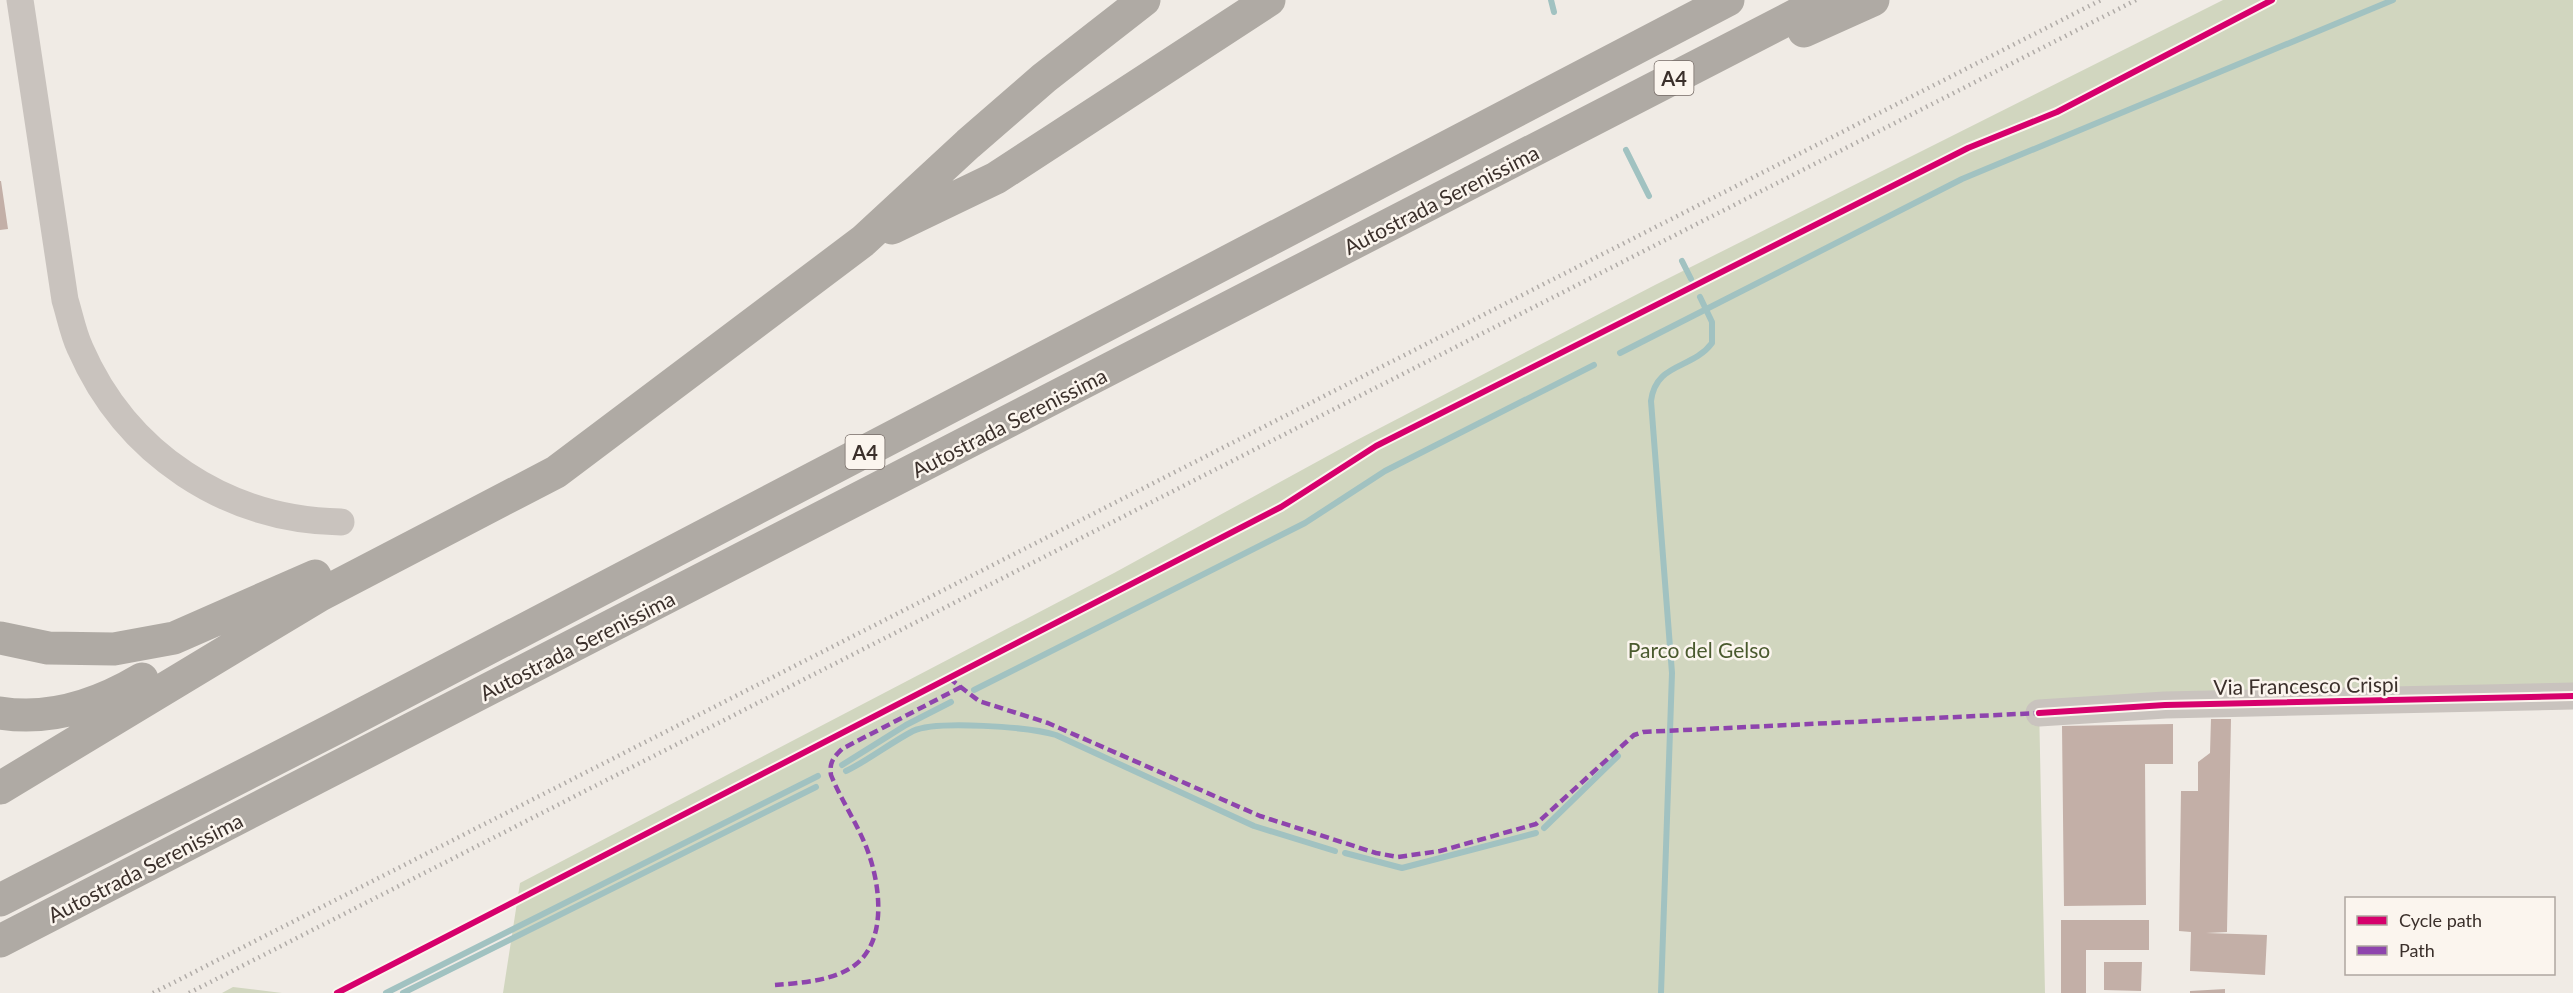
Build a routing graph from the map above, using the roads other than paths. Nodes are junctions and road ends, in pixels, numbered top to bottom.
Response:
1 (20, 0) edge
2 (1144, 0) edge
3 (1269, 0) edge
4 (1728, 0) edge
5 (1825, 0) edge
6 (1873, 0) edge
7 (1523, 157) junction
8 (863, 241) junction
9 (676, 381) junction
10 (341, 522) dead end
11 (315, 576) junction
12 (0, 638) edge
13 (2573, 696) edge
14 (0, 713) edge
15 (2039, 713) dead end
16 (0, 788) edge
17 (0, 900) edge
18 (0, 941) edge

1 - 10 street
2 - 8 highway
3 - 8 highway
4 - 17 highway, Autostrada Serenissima / A4
5 - 7 highway, Autostrada Serenissima / A4
6 - 7 highway
7 - 18 highway, Autostrada Serenissima / A4
8 - 9 highway
9 - 11 highway
9 - 16 highway
11 - 12 highway
11 - 14 highway
13 - 15 street, Via Francesco Crispi

